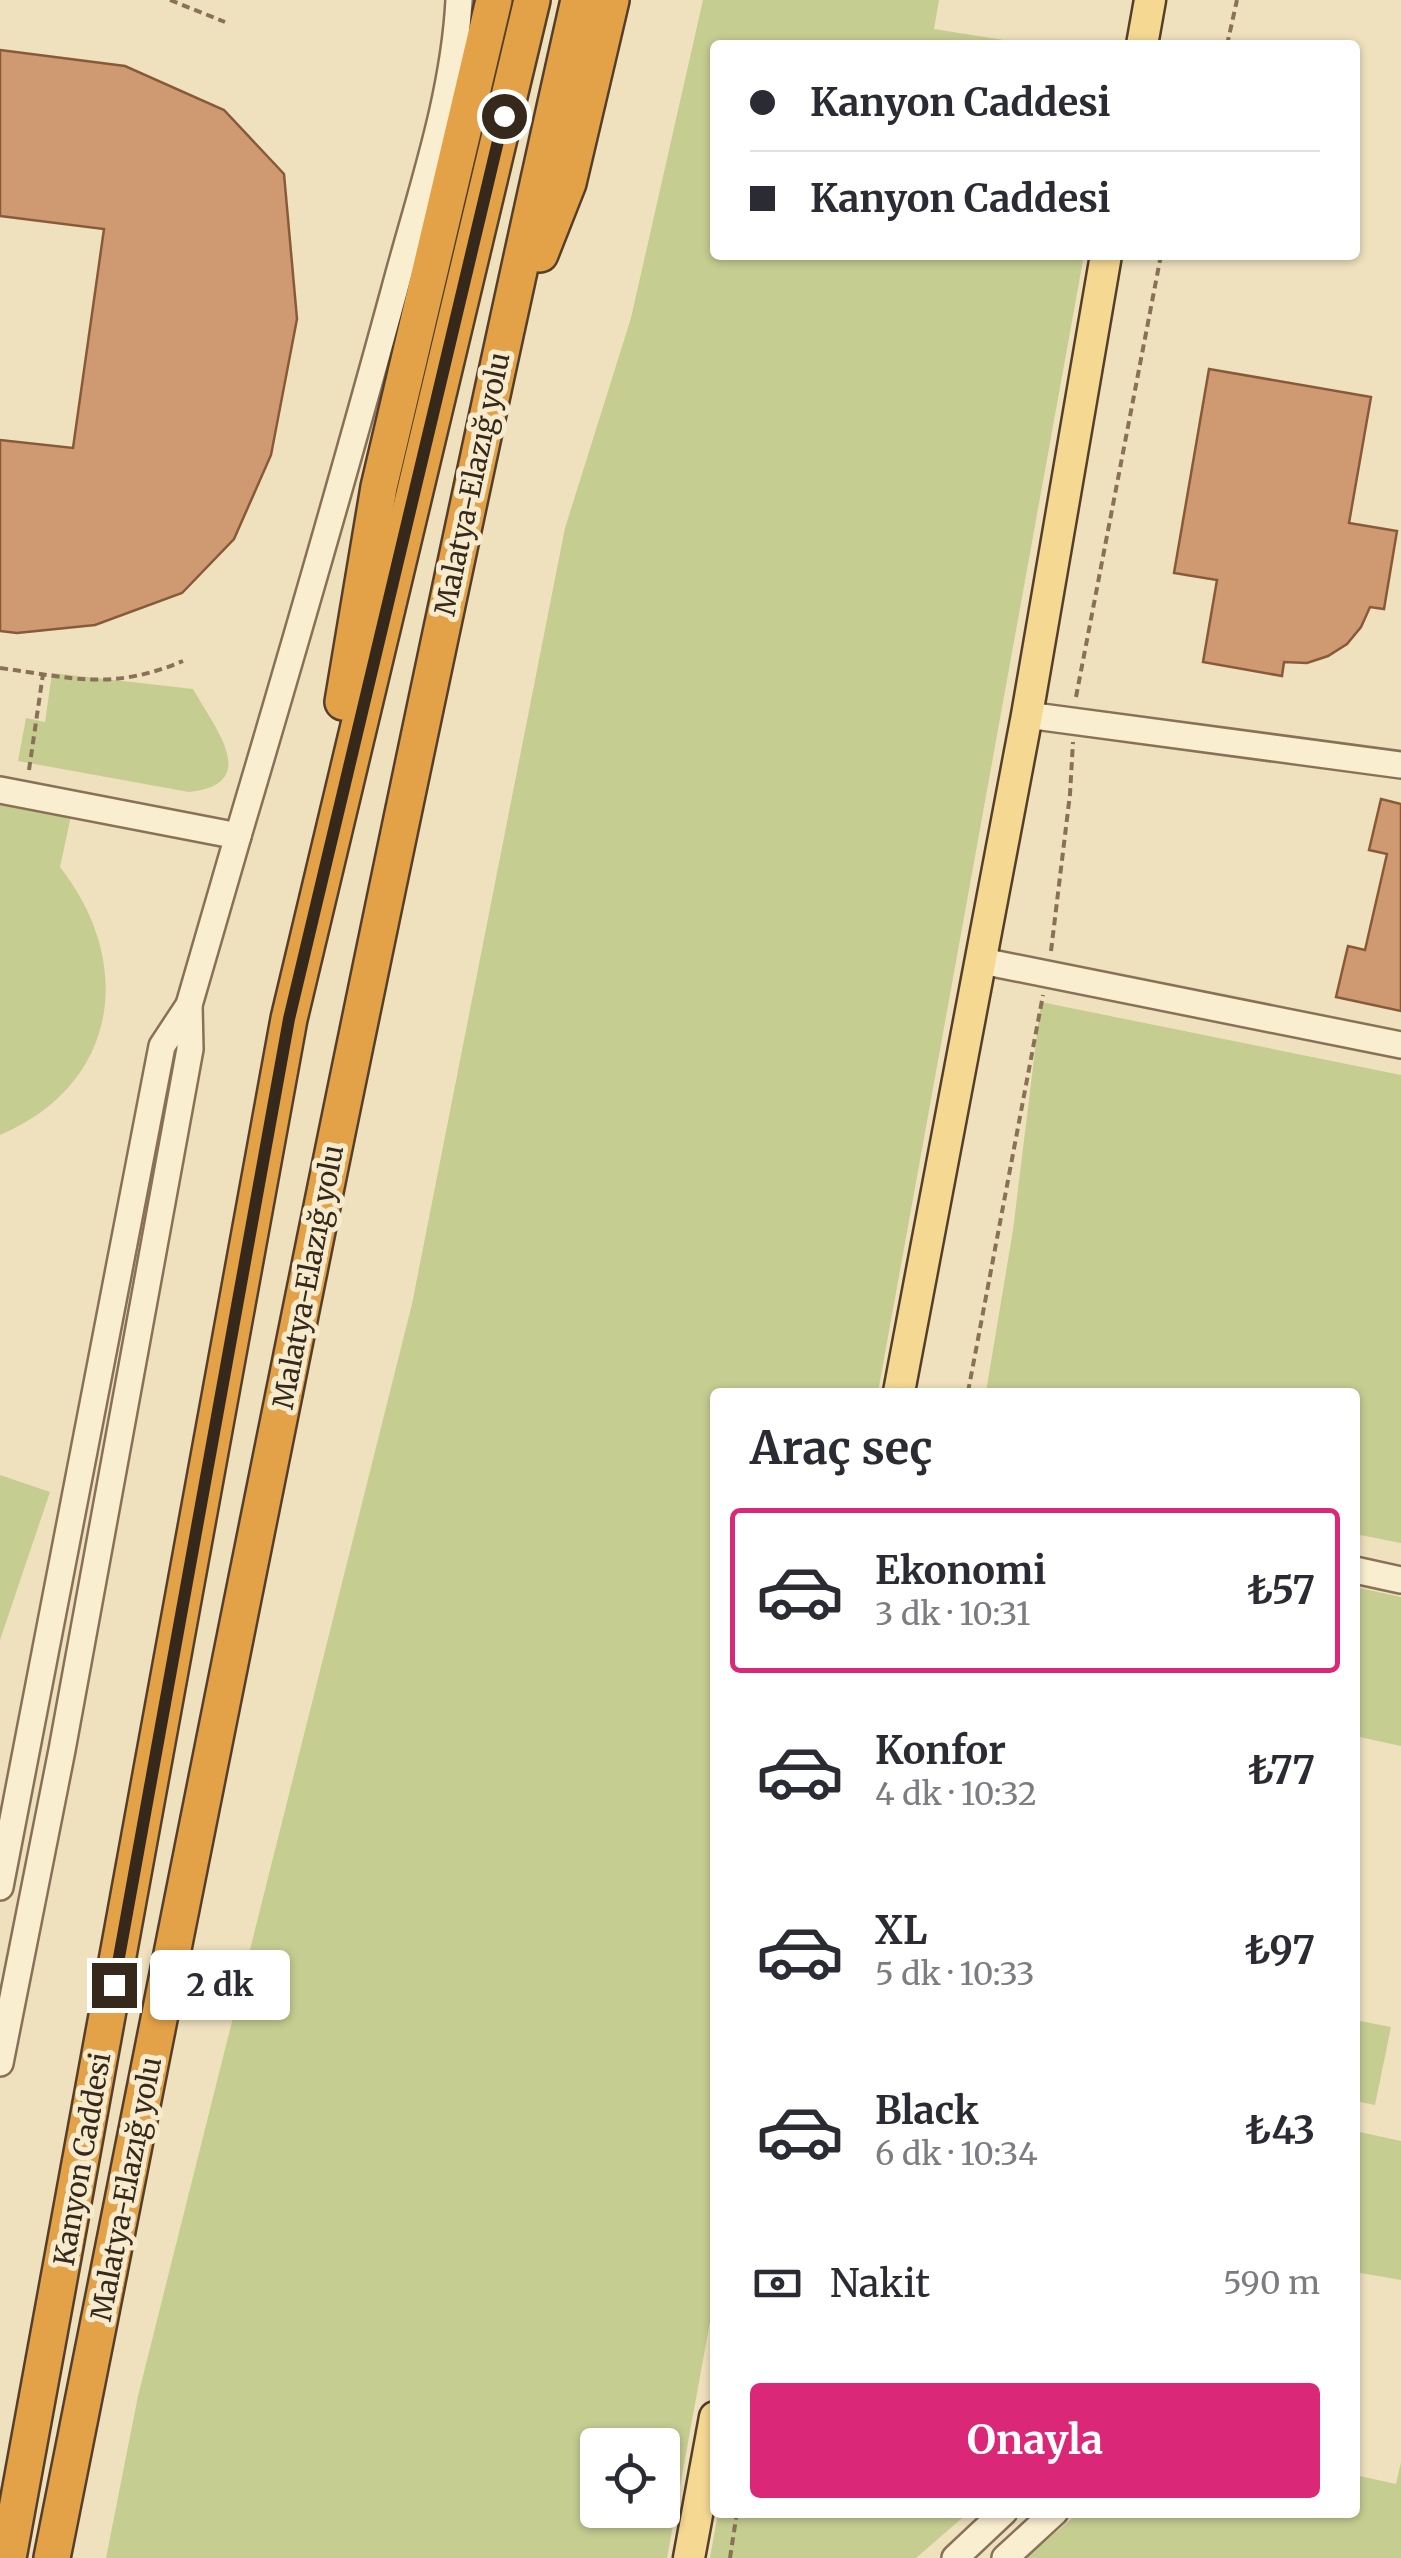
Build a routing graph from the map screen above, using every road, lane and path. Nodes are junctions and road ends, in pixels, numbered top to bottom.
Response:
1 (170, 0) edge
2 (459, 0) edge
3 (494, 0) edge
4 (532, 0) edge
5 (579, 0) edge
6 (611, 0) edge
7 (1150, 0) edge
8 (1237, 0) edge
9 (224, 22) dead end
10 (1143, 40) edge
11 (1229, 40) edge
12 (1105, 260) edge
13 (1160, 260) edge
14 (499, 357) junction
15 (183, 660) dead end
16 (0, 668) edge
17 (44, 674) junction
18 (1027, 715) junction
19 (1074, 721) junction
20 (1401, 765) edge
21 (12, 792) edge
22 (238, 836) junction
23 (982, 960) junction
24 (1047, 974) junction
25 (189, 1006) junction
26 (292, 1009) junction
27 (1401, 1045) edge
28 (900, 1388) edge
29 (969, 1388) edge
30 (1360, 1571) edge
31 (1401, 1580) edge
32 (1, 1877) edge
33 (0, 2063) edge
34 (710, 2444) edge
35 (736, 2518) edge
36 (998, 2518) edge
37 (1048, 2518) edge
38 (8, 2558) edge
39 (52, 2558) edge
40 (689, 2558) edge
41 (730, 2558) edge
42 (955, 2558) edge
43 (1005, 2558) edge

1 - 9 path
2 - 22 street
3 - 26 highway
4 - 26 highway, Kanyon Caddesi
5 - 14 highway, Malatya-Elazığ yolu
6 - 14 highway
7 - 10 main road
8 - 11 path
12 - 18 main road
13 - 19 path
14 - 39 highway, Malatya-Elazığ yolu
15 - 17 path
16 - 17 path
17 - 21 path
18 - 19 street
18 - 23 main road
19 - 20 street
19 - 24 path
21 - 22 street
22 - 25 street
23 - 24 street
23 - 28 main road
24 - 27 street
24 - 29 path
25 - 32 street
25 - 33 street
26 - 38 highway, Kanyon Caddesi
30 - 31 street
34 - 40 main road
35 - 41 path
36 - 42 street
37 - 43 street

